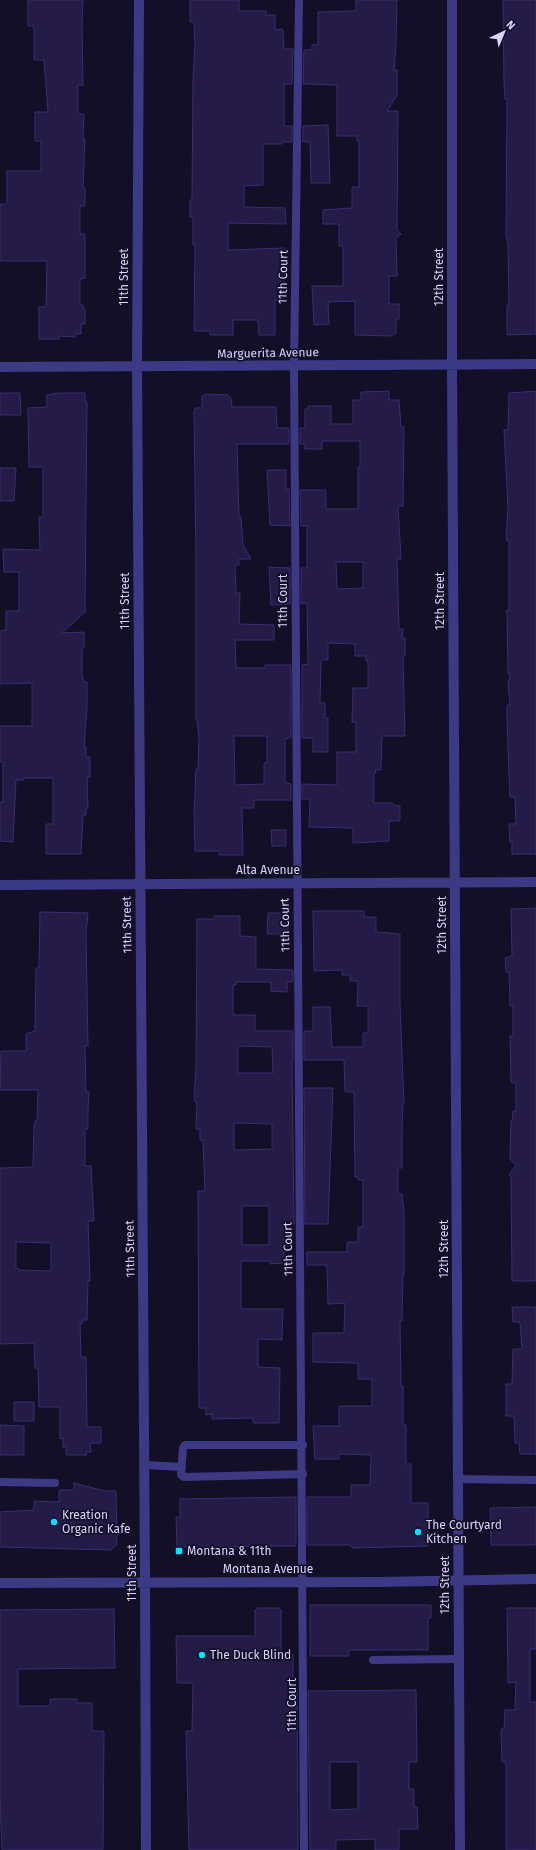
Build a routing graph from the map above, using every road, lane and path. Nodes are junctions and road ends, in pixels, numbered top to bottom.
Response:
1 (139, 0) edge
2 (299, 0) edge
3 (452, 0) edge
4 (452, 364) junction
5 (536, 364) edge
6 (294, 365) junction
7 (0, 366) edge
8 (137, 367) junction
9 (455, 882) junction
10 (536, 882) edge
11 (139, 883) junction
12 (296, 883) junction
13 (0, 885) edge
14 (302, 1445) junction
15 (145, 1465) junction
16 (182, 1467) junction
17 (303, 1474) junction
18 (458, 1479) junction
19 (536, 1480) edge
20 (0, 1482) edge
21 (55, 1482) dead end
22 (536, 1579) edge
23 (458, 1580) junction
24 (145, 1582) junction
25 (302, 1582) junction
26 (0, 1583) edge
27 (459, 1659) junction
28 (373, 1660) dead end
29 (146, 1850) edge
30 (304, 1850) edge
31 (460, 1850) edge

1 - 8 street, 11th Street
2 - 6 lane, 11th Court
3 - 4 street, 12th Street
4 - 5 street, Marguerita Avenue
4 - 6 street, Marguerita Avenue
4 - 9 street, 12th Street
6 - 8 street, Marguerita Avenue
6 - 12 lane, 11th Court
7 - 8 street, Marguerita Avenue
8 - 11 street, 11th Street
9 - 10 street, Alta Avenue
9 - 12 street, Alta Avenue
9 - 18 street, 12th Street
11 - 12 street, Alta Avenue
11 - 13 street, Alta Avenue
11 - 15 street, 11th Street
12 - 14 lane, 11th Court
14 - 16 lane
14 - 17 lane, 11th Court
15 - 16 lane
15 - 24 street, 11th Street
16 - 17 lane
17 - 25 lane, 11th Court
18 - 19 lane
18 - 23 street, 12th Street
20 - 21 lane
22 - 23 street, Montana Avenue
23 - 25 street, Montana Avenue
23 - 27 street, 12th Street
24 - 25 street, Montana Avenue
24 - 26 street, Montana Avenue
24 - 29 street, 11th Street
25 - 30 lane, 11th Court
27 - 28 lane
27 - 31 street, 12th Street

